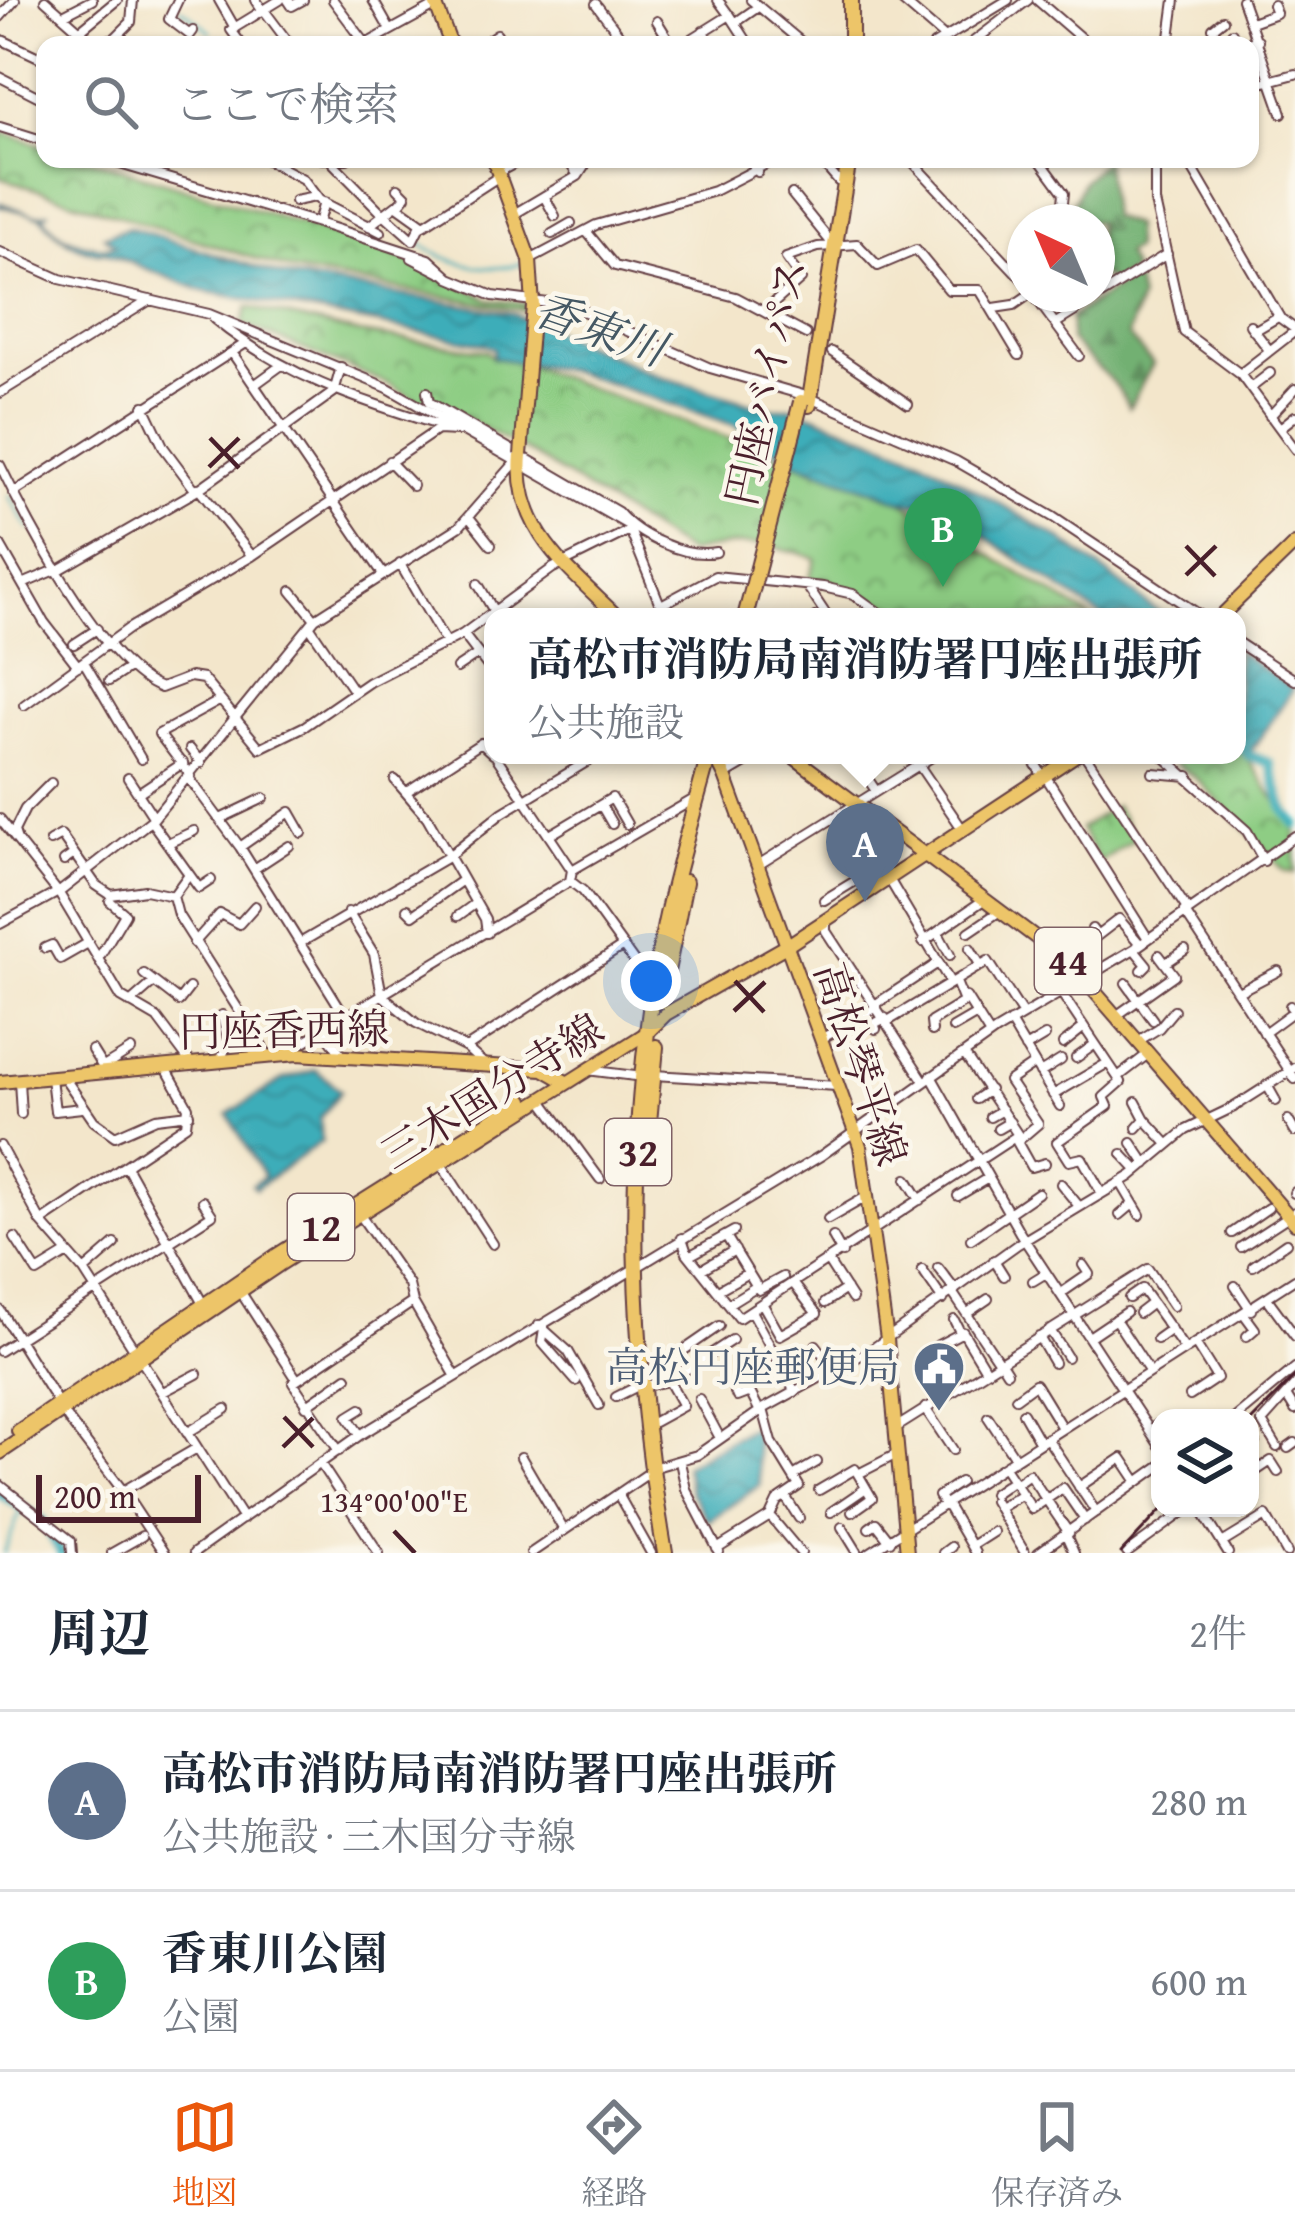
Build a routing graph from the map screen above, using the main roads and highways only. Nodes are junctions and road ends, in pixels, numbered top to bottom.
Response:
1 (855, 0) edge
2 (435, 3) edge
3 (448, 36) edge
4 (855, 36) edge
5 (842, 168) edge
6 (844, 168) edge
7 (497, 169) edge
8 (832, 246) junction
9 (1295, 544) edge
10 (609, 608) edge
11 (752, 608) edge
12 (1229, 608) edge
13 (710, 764) edge
14 (711, 764) edge
15 (718, 764) edge
16 (802, 764) edge
17 (1066, 764) edge
18 (926, 853) junction
19 (788, 945) junction
20 (652, 1025) junction
21 (564, 1079) junction
22 (0, 1082) edge
23 (1293, 1217) edge
24 (137, 1354) junction
25 (646, 1384) junction
26 (60, 1406) junction
27 (0, 1443) edge
28 (0, 1454) edge
29 (656, 1471) junction
30 (669, 1553) edge
31 (907, 1553) edge

1 - 4 highway
2 - 3 main road
5 - 8 highway, 円座バイパス
6 - 8 highway, 円座バイパス
7 - 10 main road, bridge
8 - 11 highway, 円座バイパス, bridge
9 - 12 main road
13 - 20 highway, 32
14 - 20 highway, 32
15 - 19 main road, 高松琴平線
16 - 18 main road, 44
17 - 18 main road, 三木国分寺線 / 12
18 - 19 main road, 三木国分寺線 / 12
18 - 23 main road, 44
19 - 20 main road, 三木国分寺線 / 12
19 - 31 main road, 高松琴平線
20 - 21 main road, 三木国分寺線 / 12
20 - 21 main road, 三木国分寺線 / 12
20 - 25 highway, 32
21 - 22 main road, 円座香西線
21 - 24 main road, 三木国分寺線 / 12
21 - 24 main road, 三木国分寺線 / 12
24 - 26 main road, 三木国分寺線 / 12
25 - 29 highway, 32
25 - 29 highway, 32
26 - 27 main road, 三木国分寺線 / 12
26 - 28 main road, 三木国分寺線 / 12
29 - 30 highway, 32

